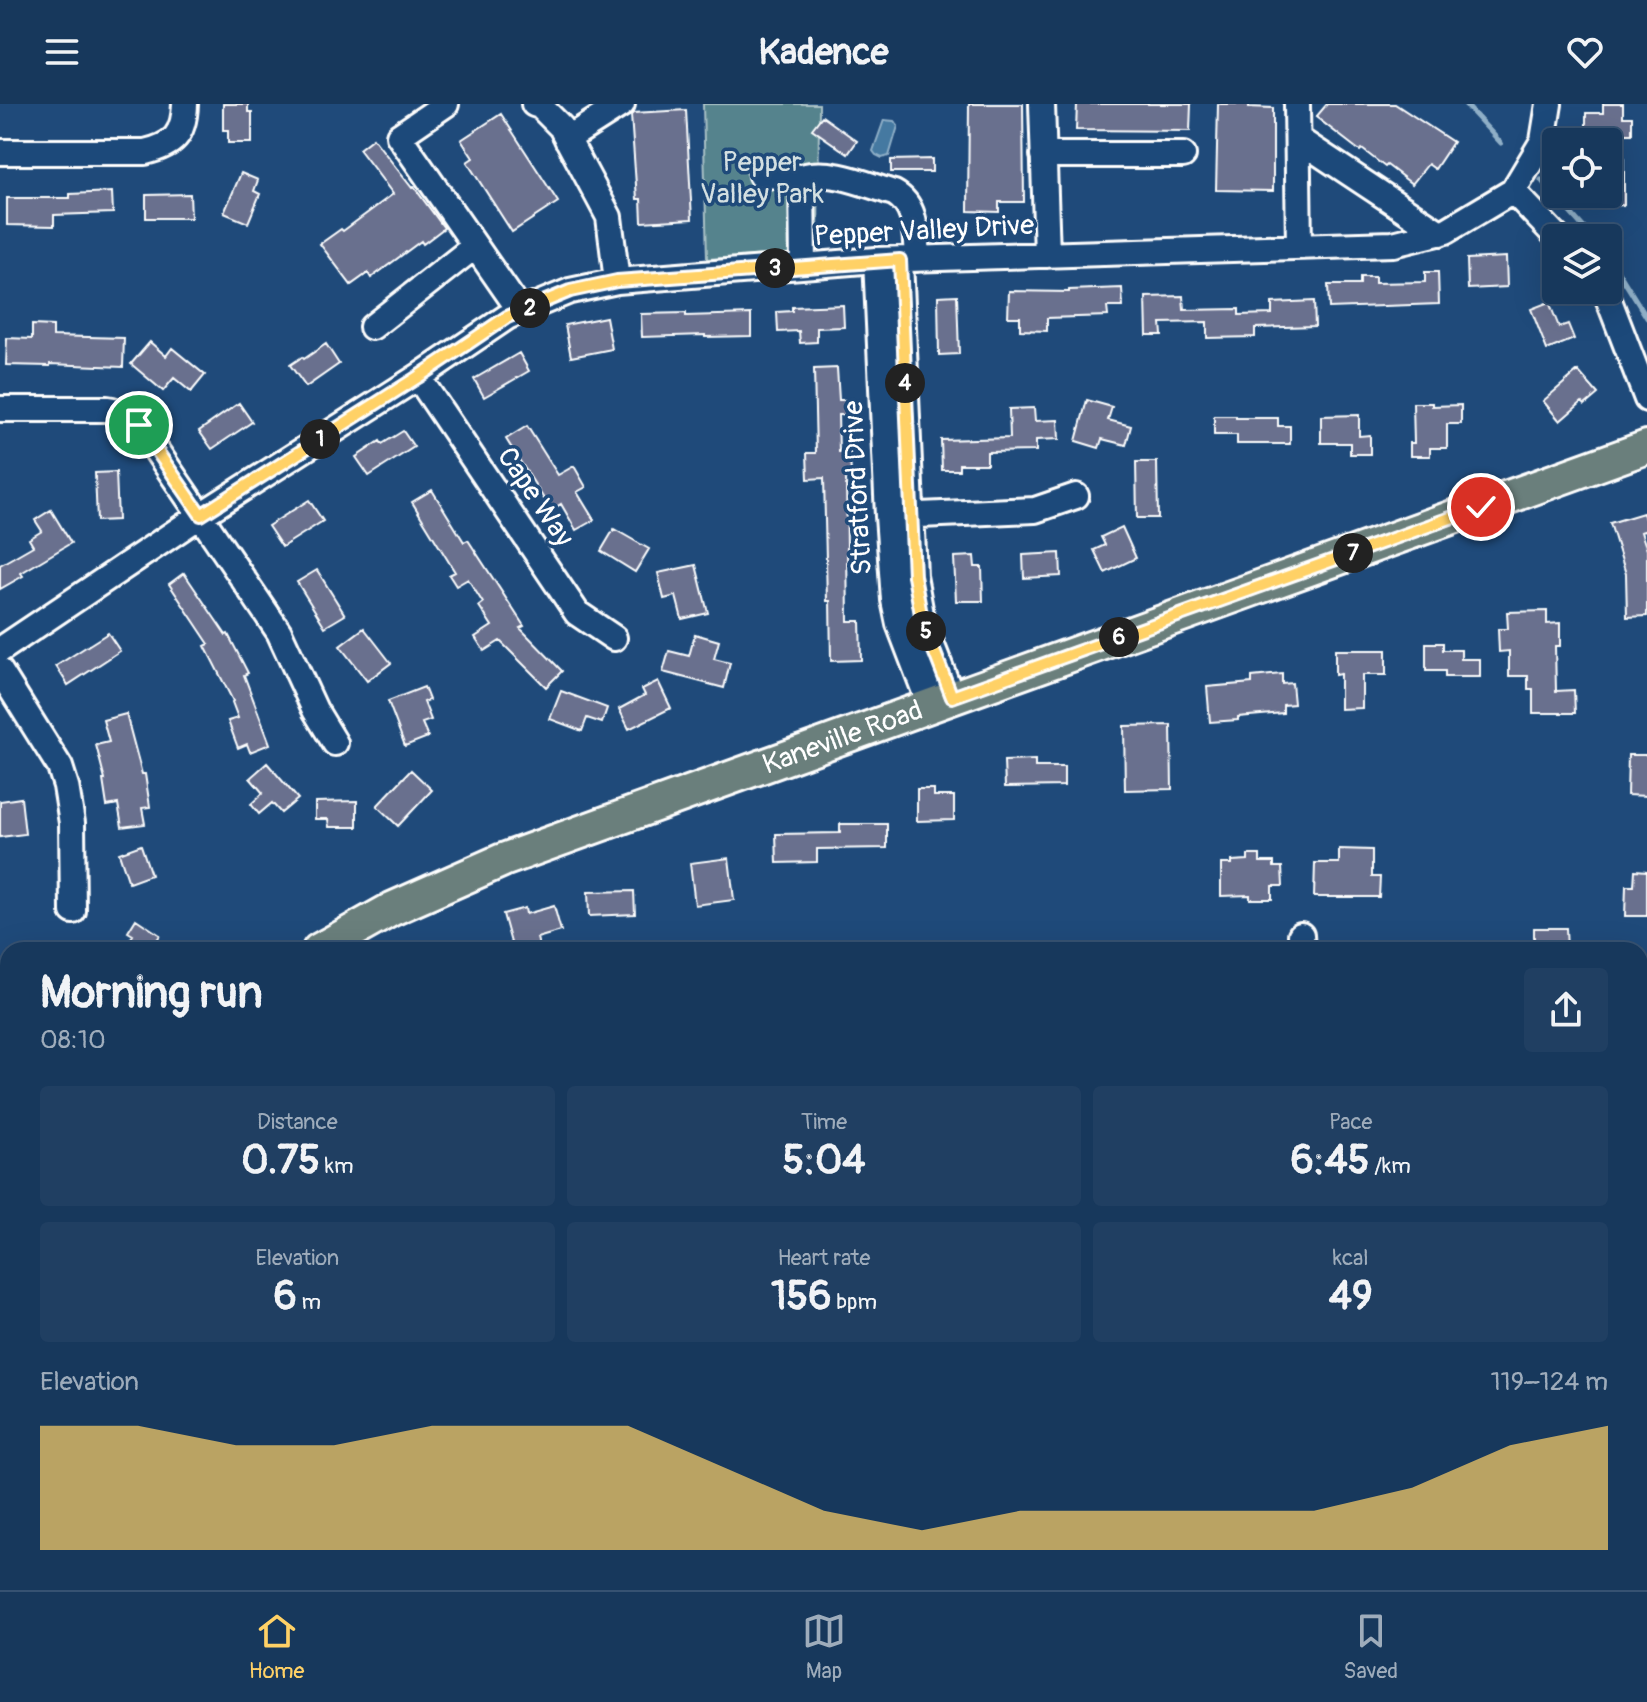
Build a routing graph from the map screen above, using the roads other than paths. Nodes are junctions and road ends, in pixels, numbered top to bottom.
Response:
1 (185, 104) edge
2 (446, 104) edge
3 (534, 104) edge
4 (622, 104) edge
5 (1042, 104) edge
6 (1297, 104) edge
7 (1549, 104) edge
8 (567, 139) junction
9 (1298, 139) junction
10 (0, 152) edge
11 (1043, 155) junction
12 (1183, 155) dead end
13 (761, 175) dead end
14 (802, 177) junction
15 (1513, 191) junction
16 (1545, 224) edge
17 (1440, 233) junction
18 (475, 246) junction
19 (1299, 247) junction
20 (1047, 255) junction
21 (898, 260) junction
22 (803, 266) junction
23 (617, 281) junction
24 (1610, 304) edge
25 (521, 312) junction
26 (372, 327) dead end
27 (418, 377) junction
28 (1647, 399) edge
29 (0, 409) edge
30 (1647, 447) edge
31 (1076, 496) dead end
32 (201, 515) junction
33 (899, 516) junction
34 (614, 638) dead end
35 (0, 650) edge
36 (0, 671) edge
37 (941, 701) junction
38 (335, 743) dead end
39 (73, 911) dead end
40 (333, 942) edge

1 - 10 street
2 - 18 street
3 - 8 street
4 - 8 street
5 - 11 street
6 - 9 street
7 - 15 street
8 - 23 street
9 - 17 street
9 - 19 street
11 - 12 street
11 - 20 street
13 - 14 street
14 - 21 street, Stratford Drive
14 - 22 street
15 - 16 street
15 - 17 street, Pepper Valley Drive
17 - 19 street, Pepper Valley Drive
18 - 25 street
18 - 26 street
19 - 20 street, Pepper Valley Drive
20 - 21 street, Pepper Valley Drive
21 - 22 street, Pepper Valley Drive
21 - 33 street, Stratford Drive
22 - 23 street, Pepper Valley Drive
23 - 25 street, Pepper Valley Drive
24 - 28 street
25 - 27 street, Pepper Valley Drive
27 - 32 street, Pepper Valley Drive
27 - 34 street, Cape Way
29 - 32 street
30 - 37 main road, Kaneville Road
31 - 33 street
32 - 35 street, Pepper Valley Drive
32 - 38 street
33 - 37 street, Stratford Drive
36 - 39 street
37 - 40 main road, Kaneville Road

